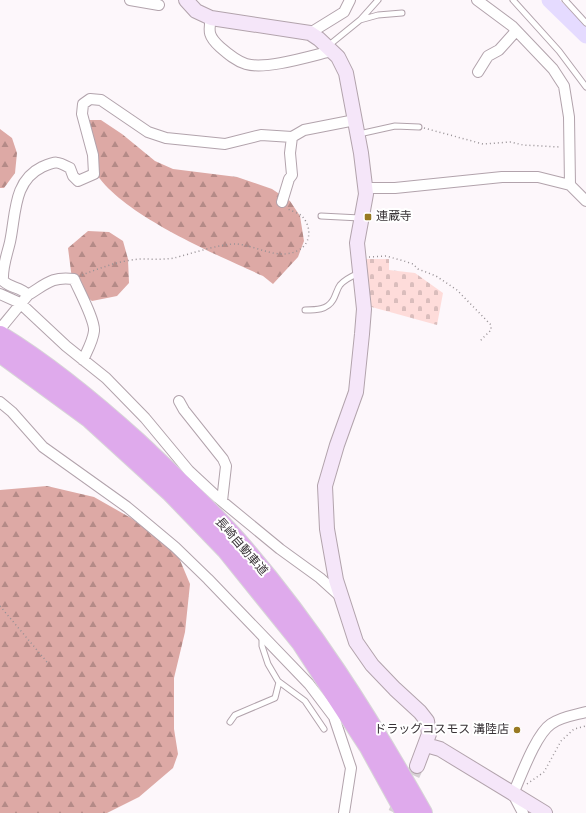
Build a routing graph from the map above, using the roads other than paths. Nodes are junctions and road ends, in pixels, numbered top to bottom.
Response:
1 (130, 0) edge
2 (350, 0) edge
3 (378, 0) edge
4 (477, 0) edge
5 (513, 0) edge
6 (565, 0) edge
7 (191, 1) edge
8 (159, 5) dead end
9 (402, 13) dead end
10 (211, 18) junction
11 (360, 20) junction
12 (586, 23) edge
13 (516, 31) junction
14 (323, 43) junction
15 (478, 72) dead end
16 (586, 86) edge
17 (356, 127) junction
18 (418, 127) road end
19 (292, 137) junction
20 (570, 185) junction
21 (365, 188) junction
22 (586, 201) edge
23 (282, 202) road end
24 (321, 216) dead end
25 (361, 219) junction
26 (359, 273) junction
27 (0, 294) edge
28 (28, 295) junction
29 (20, 303) junction
30 (305, 310) dead end
31 (0, 329) edge
32 (0, 335) edge
33 (0, 352) edge
34 (83, 360) junction
35 (179, 401) dead end
36 (0, 402) edge
37 (222, 501) junction
38 (340, 597) junction
39 (262, 637) junction
40 (279, 682) junction
41 (586, 712) edge
42 (230, 722) dead end
43 (324, 729) dead end
44 (426, 745) junction
45 (417, 766) tunnel mouth
46 (513, 794) junction
47 (344, 813) edge
48 (405, 813) edge
49 (422, 813) edge
50 (523, 813) edge
51 (545, 813) edge

1 - 8 street
2 - 14 street
3 - 11 lane
4 - 13 street
5 - 16 lane
6 - 12 lane
7 - 10 street
9 - 11 lane
10 - 14 street
10 - 14 street
11 - 14 lane
13 - 15 street
13 - 20 street
14 - 17 street
17 - 18 lane
17 - 19 street
17 - 21 street
19 - 23 street
19 - 28 street
20 - 21 street
20 - 22 street
21 - 25 street
24 - 25 lane
25 - 26 street
26 - 30 lane
26 - 38 street
27 - 29 street
28 - 29 street
28 - 34 street
29 - 31 street
29 - 34 street
32 - 49 highway, 長崎自動車道
33 - 48 highway, 長崎自動車道
34 - 37 street
35 - 37 street
36 - 39 street
37 - 38 street
38 - 44 street
39 - 40 lane
39 - 47 street
40 - 42 lane
40 - 43 lane
41 - 46 street
44 - 45 street
44 - 46 street
46 - 50 street
46 - 51 street

